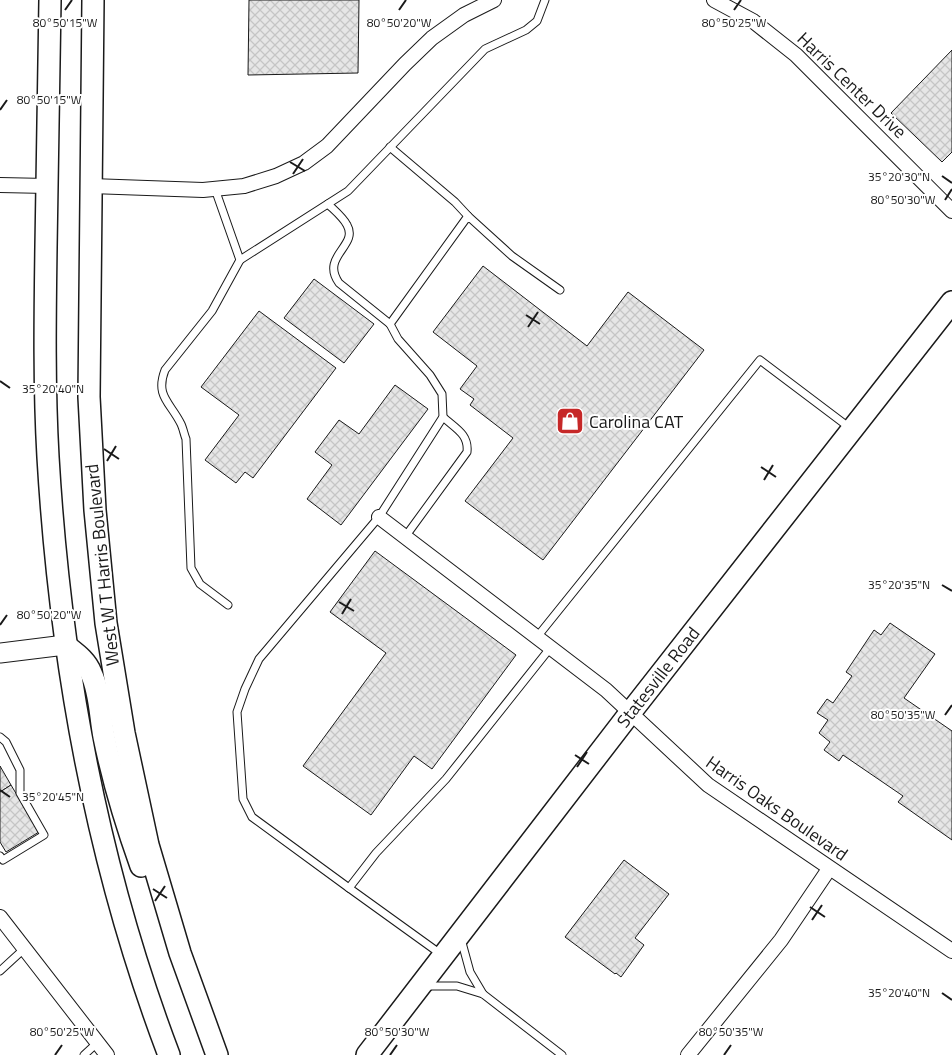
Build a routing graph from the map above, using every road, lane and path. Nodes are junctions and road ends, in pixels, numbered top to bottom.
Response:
1 (50, 0) edge
2 (93, 0) edge
3 (494, 0) edge
4 (545, 0) edge
5 (714, 0) edge
6 (390, 147) junction
7 (0, 185) edge
8 (47, 186) junction
9 (91, 186) junction
10 (215, 189) junction
11 (328, 204) junction
12 (952, 211) edge
13 (468, 216) junction
14 (240, 260) junction
15 (560, 290) dead end
16 (952, 302) edge
17 (390, 324) junction
18 (443, 417) junction
19 (853, 429) junction
20 (379, 517) junction
21 (405, 537) junction
22 (228, 605) dead end
23 (537, 637) junction
24 (66, 645) junction
25 (551, 647) junction
26 (0, 653) edge
27 (630, 713) junction
28 (0, 737) edge
29 (1, 859) edge
30 (829, 869) junction
31 (349, 888) junction
32 (0, 917) edge
33 (460, 935) junction
34 (25, 948) junction
35 (952, 951) edge
36 (180, 953) junction
37 (444, 956) junction
38 (0, 971) edge
39 (421, 986) junction
40 (483, 994) junction
41 (97, 1042) junction
42 (84, 1055) edge
43 (106, 1055) edge
44 (169, 1055) edge
45 (217, 1055) edge
46 (367, 1055) edge
47 (562, 1055) edge
48 (688, 1055) edge

1 - 8 main road
2 - 9 main road, West W T Harris Boulevard
3 - 10 street
4 - 6 lane
5 - 12 street, Harris Center Drive
6 - 11 lane
6 - 13 lane
7 - 8 street
8 - 24 main road
9 - 10 street
9 - 36 main road, West W T Harris Boulevard
10 - 14 lane
11 - 14 lane
11 - 17 lane
13 - 15 lane
13 - 17 lane
14 - 22 lane
16 - 19 main road, Statesville Road
17 - 18 lane
18 - 20 lane
18 - 21 lane
19 - 23 lane
19 - 27 main road, Statesville Road
20 - 21 street, Harris Oaks Boulevard
20 - 31 lane
21 - 23 street, Harris Oaks Boulevard
23 - 25 street, Harris Oaks Boulevard
24 - 26 main road
24 - 36 main road
24 - 44 main road
25 - 27 street, Harris Oaks Boulevard
25 - 31 lane
27 - 30 street, Harris Oaks Boulevard
27 - 33 main road, Statesville Road
28 - 29 lane
30 - 35 street, Harris Oaks Boulevard
30 - 48 street
31 - 37 lane
32 - 34 street
33 - 37 main road, Statesville Road
33 - 40 lane
34 - 38 lane
34 - 41 street
36 - 45 main road, West W T Harris Boulevard
37 - 39 main road, Statesville Road
39 - 40 lane
39 - 46 main road, Statesville Road
40 - 47 lane
41 - 42 lane
41 - 43 street

